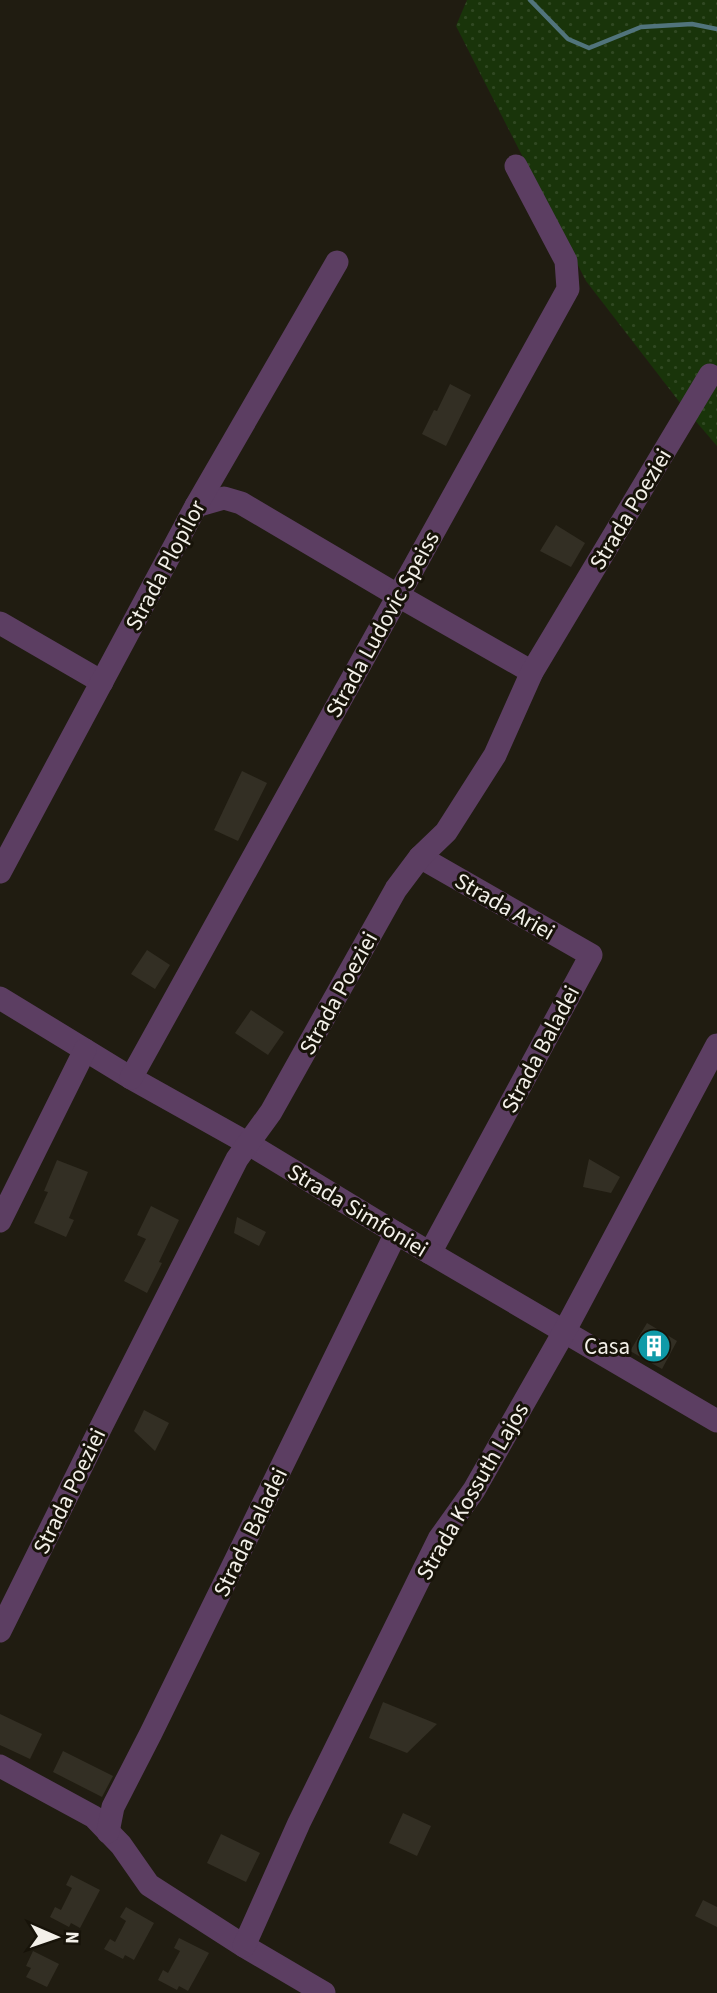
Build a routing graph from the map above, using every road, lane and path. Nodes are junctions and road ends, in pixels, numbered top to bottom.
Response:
1 (516, 166) dead end
2 (337, 262) dead end
3 (710, 375) dead end
4 (196, 506) junction
5 (397, 595) junction
6 (0, 623) edge
7 (532, 672) junction
8 (102, 681) junction
9 (419, 857) junction
10 (0, 872) edge
11 (591, 955) joint
12 (0, 998) edge
13 (717, 1045) edge
14 (85, 1050) junction
15 (131, 1078) junction
16 (249, 1144) junction
17 (0, 1221) edge
18 (396, 1233) junction
19 (430, 1253) junction
20 (564, 1332) junction
21 (717, 1420) edge
22 (0, 1631) edge
23 (0, 1766) edge
24 (108, 1832) junction
25 (244, 1946) junction
26 (324, 1993) edge

1 - 5 street, Strada Ludovic Speiss
2 - 4 street, Strada Plopilor
3 - 7 street, Strada Poeziei
4 - 5 street
4 - 8 street, Strada Plopilor
5 - 7 street
5 - 15 street, Strada Ludovic Speiss
6 - 8 street
7 - 9 street, Strada Poeziei
8 - 10 street, Strada Plopilor
9 - 11 street, Strada Ariei
9 - 16 street, Strada Poeziei
11 - 19 street, Strada Baladei
12 - 14 street, Strada Simfoniei
13 - 20 street, Strada Kossuth Lajos
14 - 15 street, Strada Simfoniei
14 - 17 street
15 - 16 street, Strada Simfoniei
16 - 18 street, Strada Simfoniei
16 - 22 street, Strada Poeziei
18 - 19 street, Strada Simfoniei
18 - 24 street, Strada Baladei
19 - 20 street, Strada Simfoniei
20 - 21 street, Strada Simfoniei
20 - 25 street, Strada Kossuth Lajos
23 - 24 street
24 - 25 street
25 - 26 street

